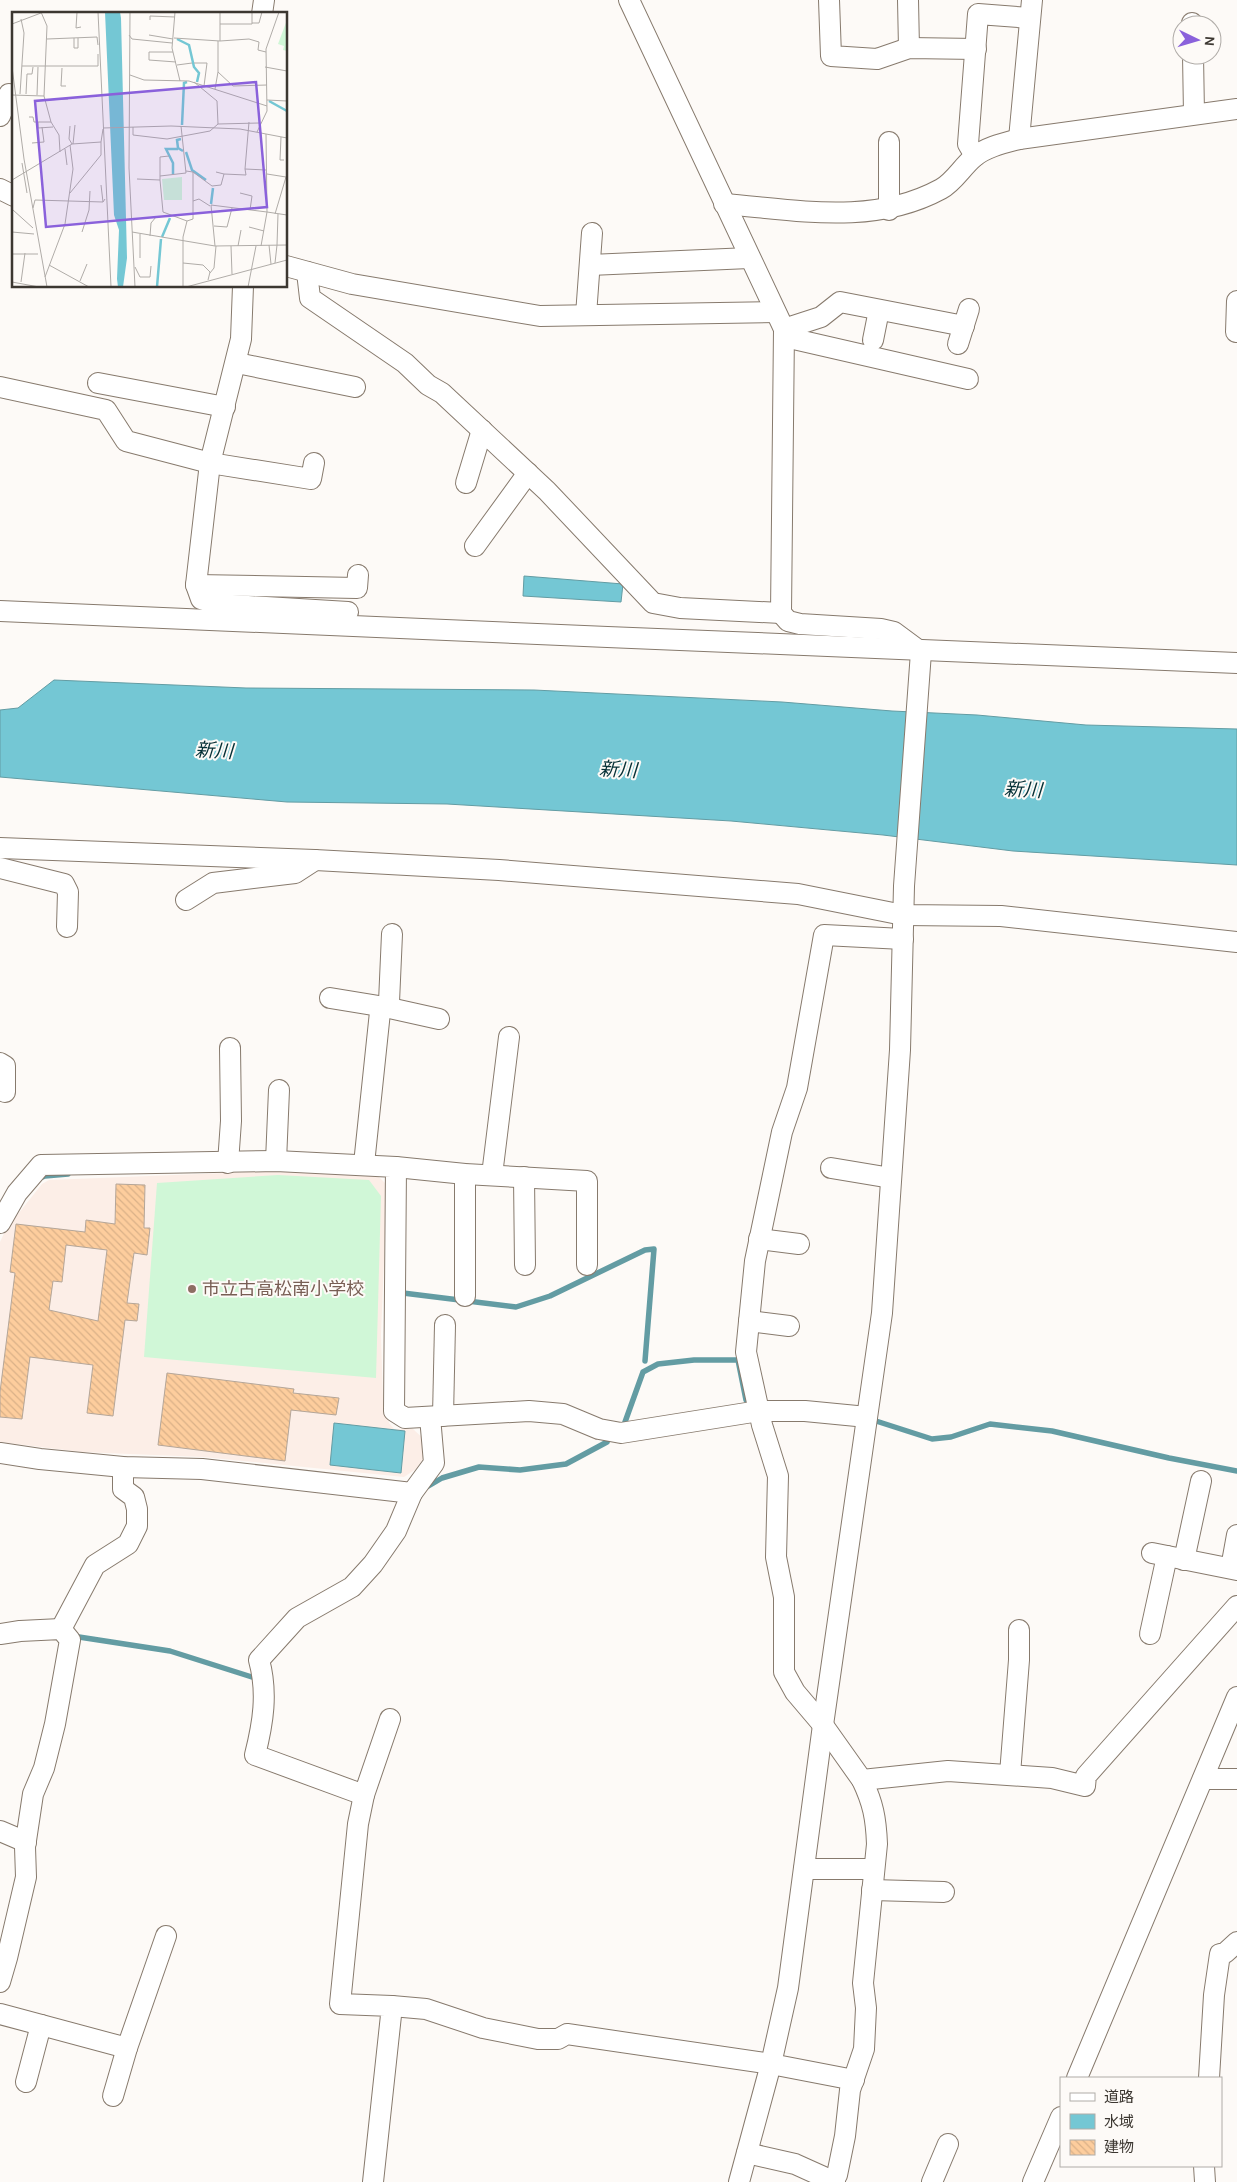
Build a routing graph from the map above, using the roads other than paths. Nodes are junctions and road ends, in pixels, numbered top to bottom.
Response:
1 (629, 0) edge
2 (829, 0) edge
3 (908, 0) edge
4 (1031, 9) edge
5 (909, 48) junction
6 (976, 49) junction
7 (1193, 65) edge
8 (9, 94) dead end
9 (1237, 109) edge
10 (1194, 114) junction
11 (0, 116) edge
12 (1019, 139) junction
13 (889, 142) dead end
14 (975, 156) junction
15 (0, 189) edge
16 (12, 195) edge
17 (724, 204) junction
18 (889, 210) junction
19 (592, 232) dead end
20 (749, 258) junction
21 (590, 264) junction
22 (288, 267) edge
23 (307, 272) junction
24 (243, 288) edge
25 (1237, 301) edge
26 (878, 310) junction
27 (586, 315) junction
28 (781, 326) junction
29 (964, 327) dead end
30 (1236, 332) edge
31 (872, 340) dead end
32 (236, 364) junction
33 (968, 378) dead end
34 (98, 383) dead end
35 (0, 387) edge
36 (355, 387) dead end
37 (225, 407) junction
38 (482, 430) junction
39 (210, 462) junction
40 (314, 463) dead end
41 (528, 473) junction
42 (466, 483) dead end
43 (475, 546) dead end
44 (358, 575) dead end
45 (196, 585) junction
46 (4, 609) edge
47 (781, 613) junction
48 (353, 625) junction
49 (920, 654) junction
50 (1237, 663) edge
51 (0, 848) edge
52 (315, 860) junction
53 (0, 868) edge
54 (186, 900) dead end
55 (903, 915) junction
56 (67, 927) dead end
57 (392, 934) dead end
58 (903, 938) junction
59 (1237, 942) edge
60 (330, 998) dead end
61 (386, 1007) junction
62 (439, 1019) dead end
63 (509, 1037) dead end
64 (230, 1048) dead end
65 (0, 1063) edge
66 (279, 1090) dead end
67 (5, 1092) dead end
68 (276, 1161) junction
69 (228, 1163) junction
70 (364, 1164) junction
71 (396, 1167) junction
72 (831, 1168) dead end
73 (465, 1174) junction
74 (492, 1175) junction
75 (524, 1177) junction
76 (891, 1178) junction
77 (0, 1223) edge
78 (759, 1239) junction
79 (799, 1244) dead end
80 (525, 1265) dead end
81 (587, 1265) dead end
82 (465, 1296) dead end
83 (749, 1322) junction
84 (445, 1325) dead end
85 (789, 1326) dead end
86 (759, 1411) junction
87 (436, 1417) junction
88 (867, 1417) junction
89 (0, 1453) edge
90 (122, 1467) junction
91 (1201, 1481) dead end
92 (412, 1493) junction
93 (1237, 1536) edge
94 (1168, 1556) junction
95 (1234, 1569) edge
96 (1237, 1606) edge
97 (60, 1629) junction
98 (1019, 1630) dead end
99 (0, 1634) edge
100 (1150, 1634) dead end
101 (1237, 1697) edge
102 (390, 1719) dead end
103 (823, 1725) junction
104 (1010, 1774) junction
105 (1203, 1778) junction
106 (1237, 1779) edge
107 (862, 1780) junction
108 (364, 1795) junction
109 (0, 1831) edge
110 (26, 1842) junction
111 (804, 1869) junction
112 (874, 1869) junction
113 (872, 1890) junction
114 (944, 1892) dead end
115 (166, 1936) dead end
116 (1237, 1942) edge
117 (0, 1982) edge
118 (392, 2006) junction
119 (0, 2014) edge
120 (41, 2026) junction
121 (127, 2048) junction
122 (771, 2064) junction
123 (1077, 2077) edge
124 (1209, 2077) edge
125 (854, 2080) junction
126 (26, 2082) dead end
127 (113, 2096) dead end
128 (1060, 2119) edge
129 (948, 2144) dead end
130 (747, 2153) junction
131 (1204, 2167) edge
132 (834, 2181) edge
133 (373, 2182) edge
134 (739, 2182) edge
135 (932, 2182) edge
136 (1034, 2182) edge
137 (1205, 2182) edge

1 - 17 street
2 - 5 street
3 - 5 street
4 - 6 street
4 - 12 street
5 - 6 street
6 - 14 street
7 - 10 street
8 - 11 street
9 - 10 street
10 - 12 street
12 - 14 street
13 - 18 street
14 - 18 street
15 - 16 street
17 - 18 street
17 - 20 street
19 - 21 street
20 - 21 street
20 - 28 street
21 - 27 street
22 - 23 street
23 - 27 street
23 - 38 street
24 - 32 street
25 - 30 street
26 - 28 street
26 - 29 street
26 - 31 street
27 - 28 street
28 - 33 street
28 - 47 street
32 - 36 street
32 - 37 street
34 - 37 street
35 - 39 street
37 - 39 street
38 - 41 street
38 - 42 street
39 - 40 street
39 - 45 street
41 - 43 street
41 - 47 street
44 - 45 street
45 - 48 street
46 - 48 street
47 - 49 street
48 - 49 street
49 - 50 street
49 - 55 street
51 - 52 street
52 - 54 street
52 - 55 street
53 - 56 street
55 - 58 street
55 - 59 street
57 - 61 street
58 - 76 street
58 - 78 street
60 - 61 street
61 - 62 street
61 - 70 street
63 - 74 street
64 - 69 street
65 - 67 street
66 - 68 street
68 - 69 street
68 - 70 street
69 - 77 street
70 - 71 street
71 - 73 street
71 - 87 street
72 - 76 street
73 - 74 street
73 - 82 street
74 - 75 street
75 - 80 street
75 - 81 street
76 - 88 street
78 - 79 street
78 - 83 street
83 - 85 street
83 - 86 street
84 - 87 street
86 - 87 street
86 - 88 street
86 - 103 street
87 - 92 street
88 - 103 street
89 - 90 street
90 - 92 street
90 - 97 street
91 - 94 street
92 - 108 street
93 - 95 street
94 - 95 street
94 - 100 street
96 - 104 street
97 - 99 street
97 - 110 street
98 - 104 street
101 - 105 street
102 - 108 street
103 - 107 street
103 - 111 street
104 - 107 street
105 - 106 street
105 - 123 street
107 - 112 street
108 - 118 street
109 - 110 street
110 - 117 street
111 - 112 street
111 - 122 street
112 - 113 street
113 - 114 street
113 - 125 street
115 - 121 street
116 - 124 street
118 - 122 street
118 - 133 street
119 - 120 street
120 - 121 street
120 - 126 street
121 - 127 street
122 - 125 street
122 - 130 street
125 - 132 street
128 - 136 street
129 - 135 street
130 - 132 street
130 - 134 street
131 - 137 street

